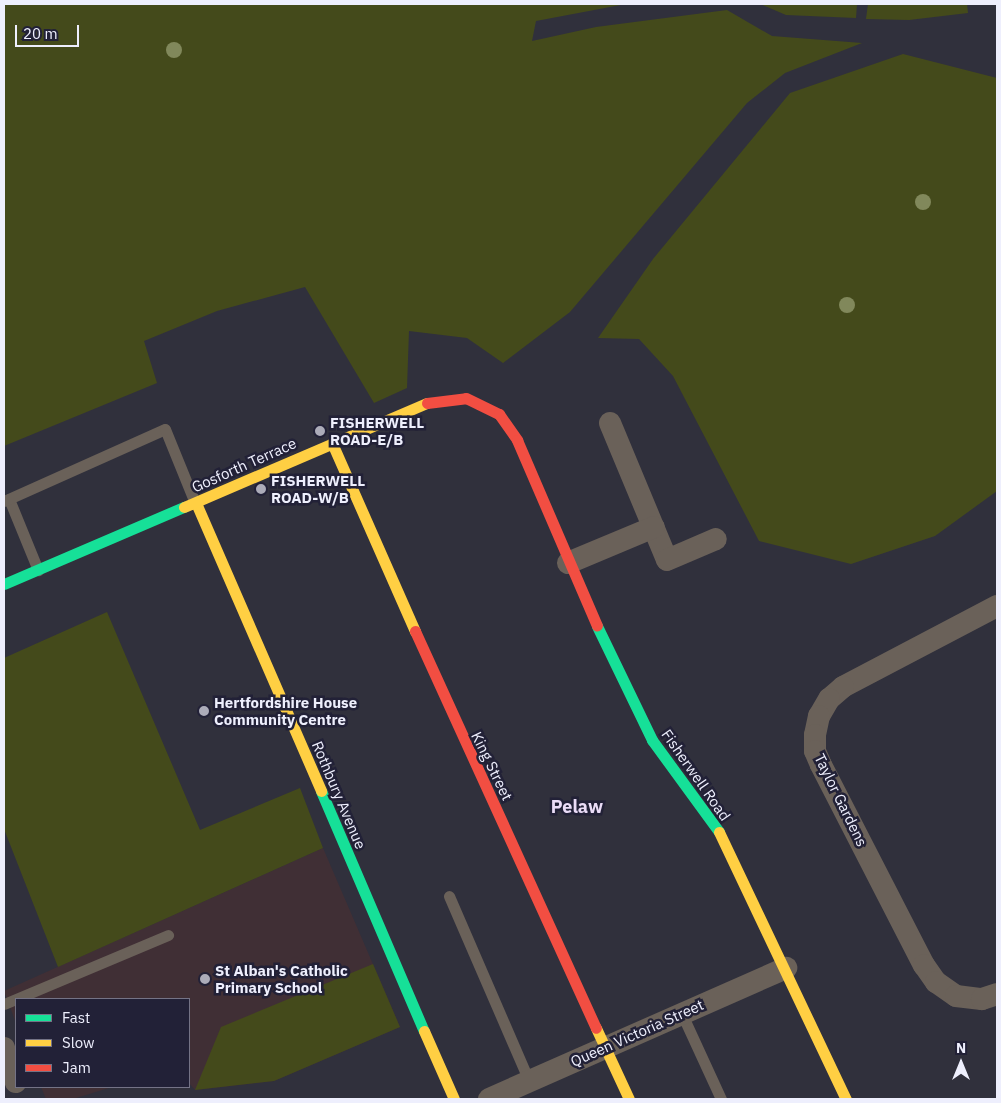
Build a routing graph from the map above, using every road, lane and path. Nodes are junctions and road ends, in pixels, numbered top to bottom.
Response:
1 (499, 414) joint
2 (610, 423) dead end
3 (332, 443) junction
4 (6, 500) edge
5 (196, 503) junction
6 (654, 527) junction
7 (716, 540) dead end
8 (568, 564) junction
9 (38, 570) junction
10 (4, 584) edge
11 (997, 606) edge
12 (449, 896) dead end
13 (168, 935) dead end
14 (786, 968) junction
15 (997, 994) edge
16 (18, 998) edge
17 (681, 1012) junction
18 (607, 1045) junction
19 (4, 1048) edge
20 (15, 1079) edge
21 (526, 1088) edge
22 (454, 1099) edge
23 (489, 1099) edge
24 (629, 1099) edge
25 (721, 1099) edge
26 (846, 1099) edge

1 - 3 street, Gosforth Terrace
1 - 8 street, Fisherwell Road
2 - 6 street
3 - 5 street, Gosforth Terrace
3 - 18 street, King Street
4 - 5 lane
4 - 9 lane
5 - 9 street, Gosforth Terrace
5 - 22 street, Rothbury Avenue
6 - 7 street
6 - 8 street
8 - 14 street, Fisherwell Road
9 - 10 street, Gosforth Terrace
11 - 15 street, Taylor Gardens
12 - 21 lane
13 - 16 lane
14 - 17 street, Queen Victoria Street
14 - 26 street, Fisherwell Road
17 - 18 street, Queen Victoria Street
17 - 25 lane
18 - 21 street, Queen Victoria Street
18 - 24 street, King Street
19 - 20 street
21 - 23 street, Queen Victoria Street

